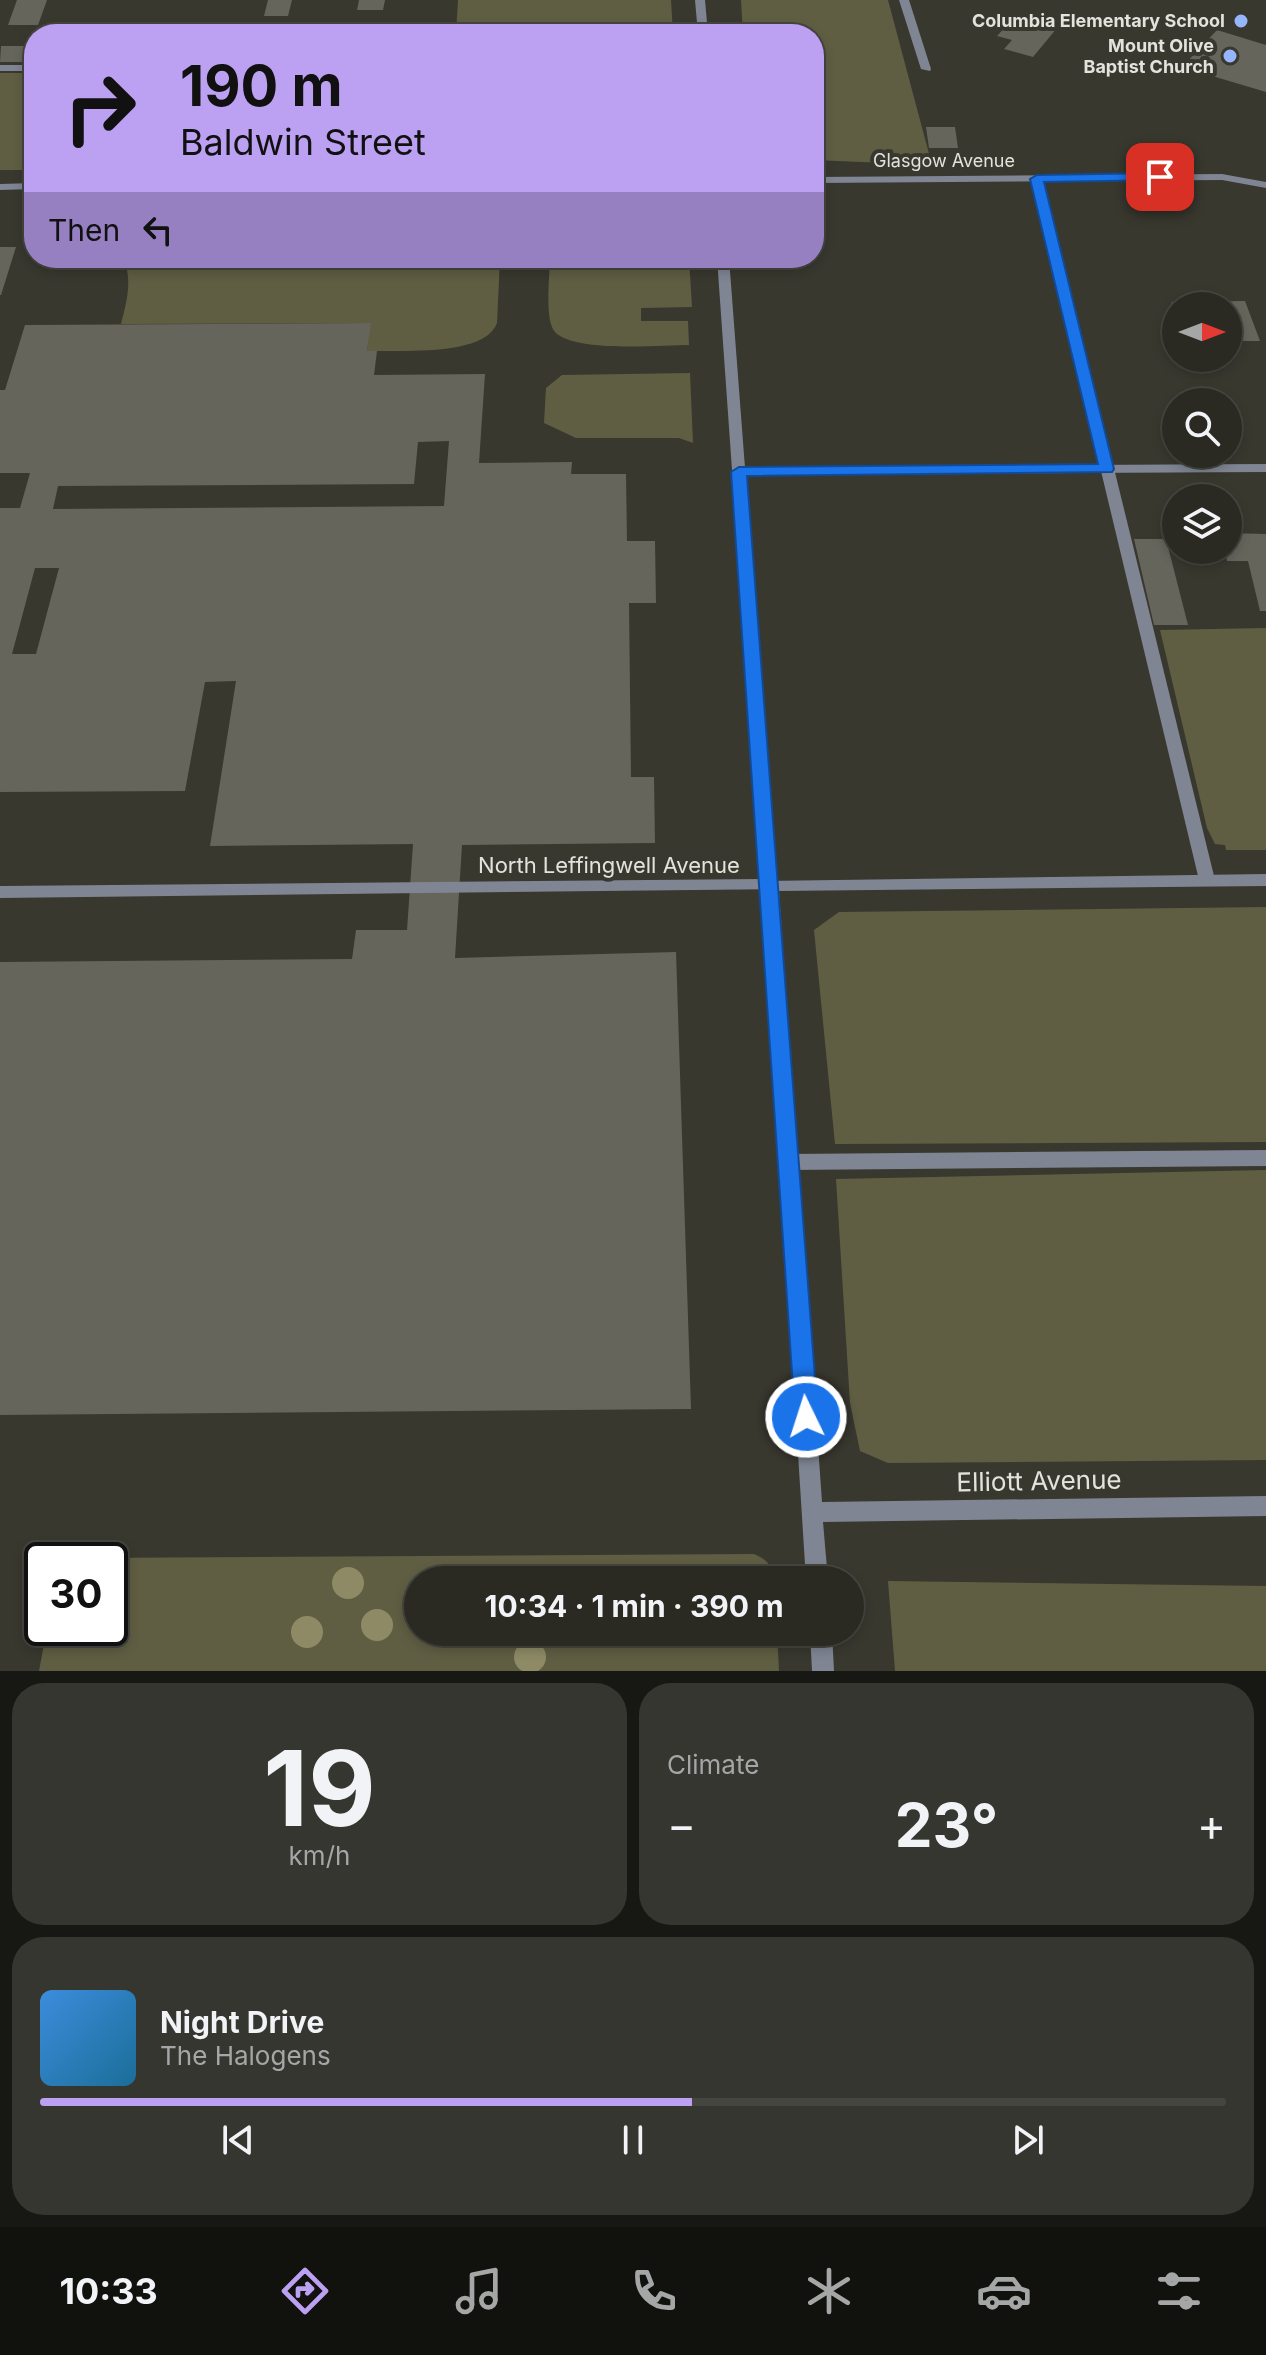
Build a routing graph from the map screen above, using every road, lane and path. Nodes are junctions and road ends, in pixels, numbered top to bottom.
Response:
1 (700, 0) edge
2 (904, 0) edge
3 (702, 24) edge
4 (0, 68) edge
5 (24, 68) edge
6 (926, 69) dead end
7 (1037, 179) junction
8 (824, 180) edge
9 (1266, 185) edge
10 (24, 186) edge
11 (0, 187) edge
12 (724, 268) edge
13 (1266, 468) edge
14 (1107, 469) junction
15 (739, 472) junction
16 (1207, 880) junction
17 (1266, 880) edge
18 (770, 885) junction
19 (0, 892) edge
20 (1266, 1158) edge
21 (790, 1162) junction
22 (1266, 1506) edge
23 (812, 1512) junction
24 (816, 1566) edge
25 (822, 1646) edge
26 (823, 1671) edge

1 - 3 street
2 - 6 street
4 - 5 street
7 - 8 street, Glasgow Avenue
7 - 9 street, Glasgow Avenue
7 - 14 street
10 - 11 street
12 - 15 street
13 - 14 street
14 - 15 street
14 - 16 street
15 - 18 street
16 - 17 street, North Leffingwell Avenue
16 - 18 street, North Leffingwell Avenue
18 - 19 street, North Leffingwell Avenue
18 - 21 street
20 - 21 street
21 - 23 street
22 - 23 street, Elliott Avenue
23 - 24 street
25 - 26 street

